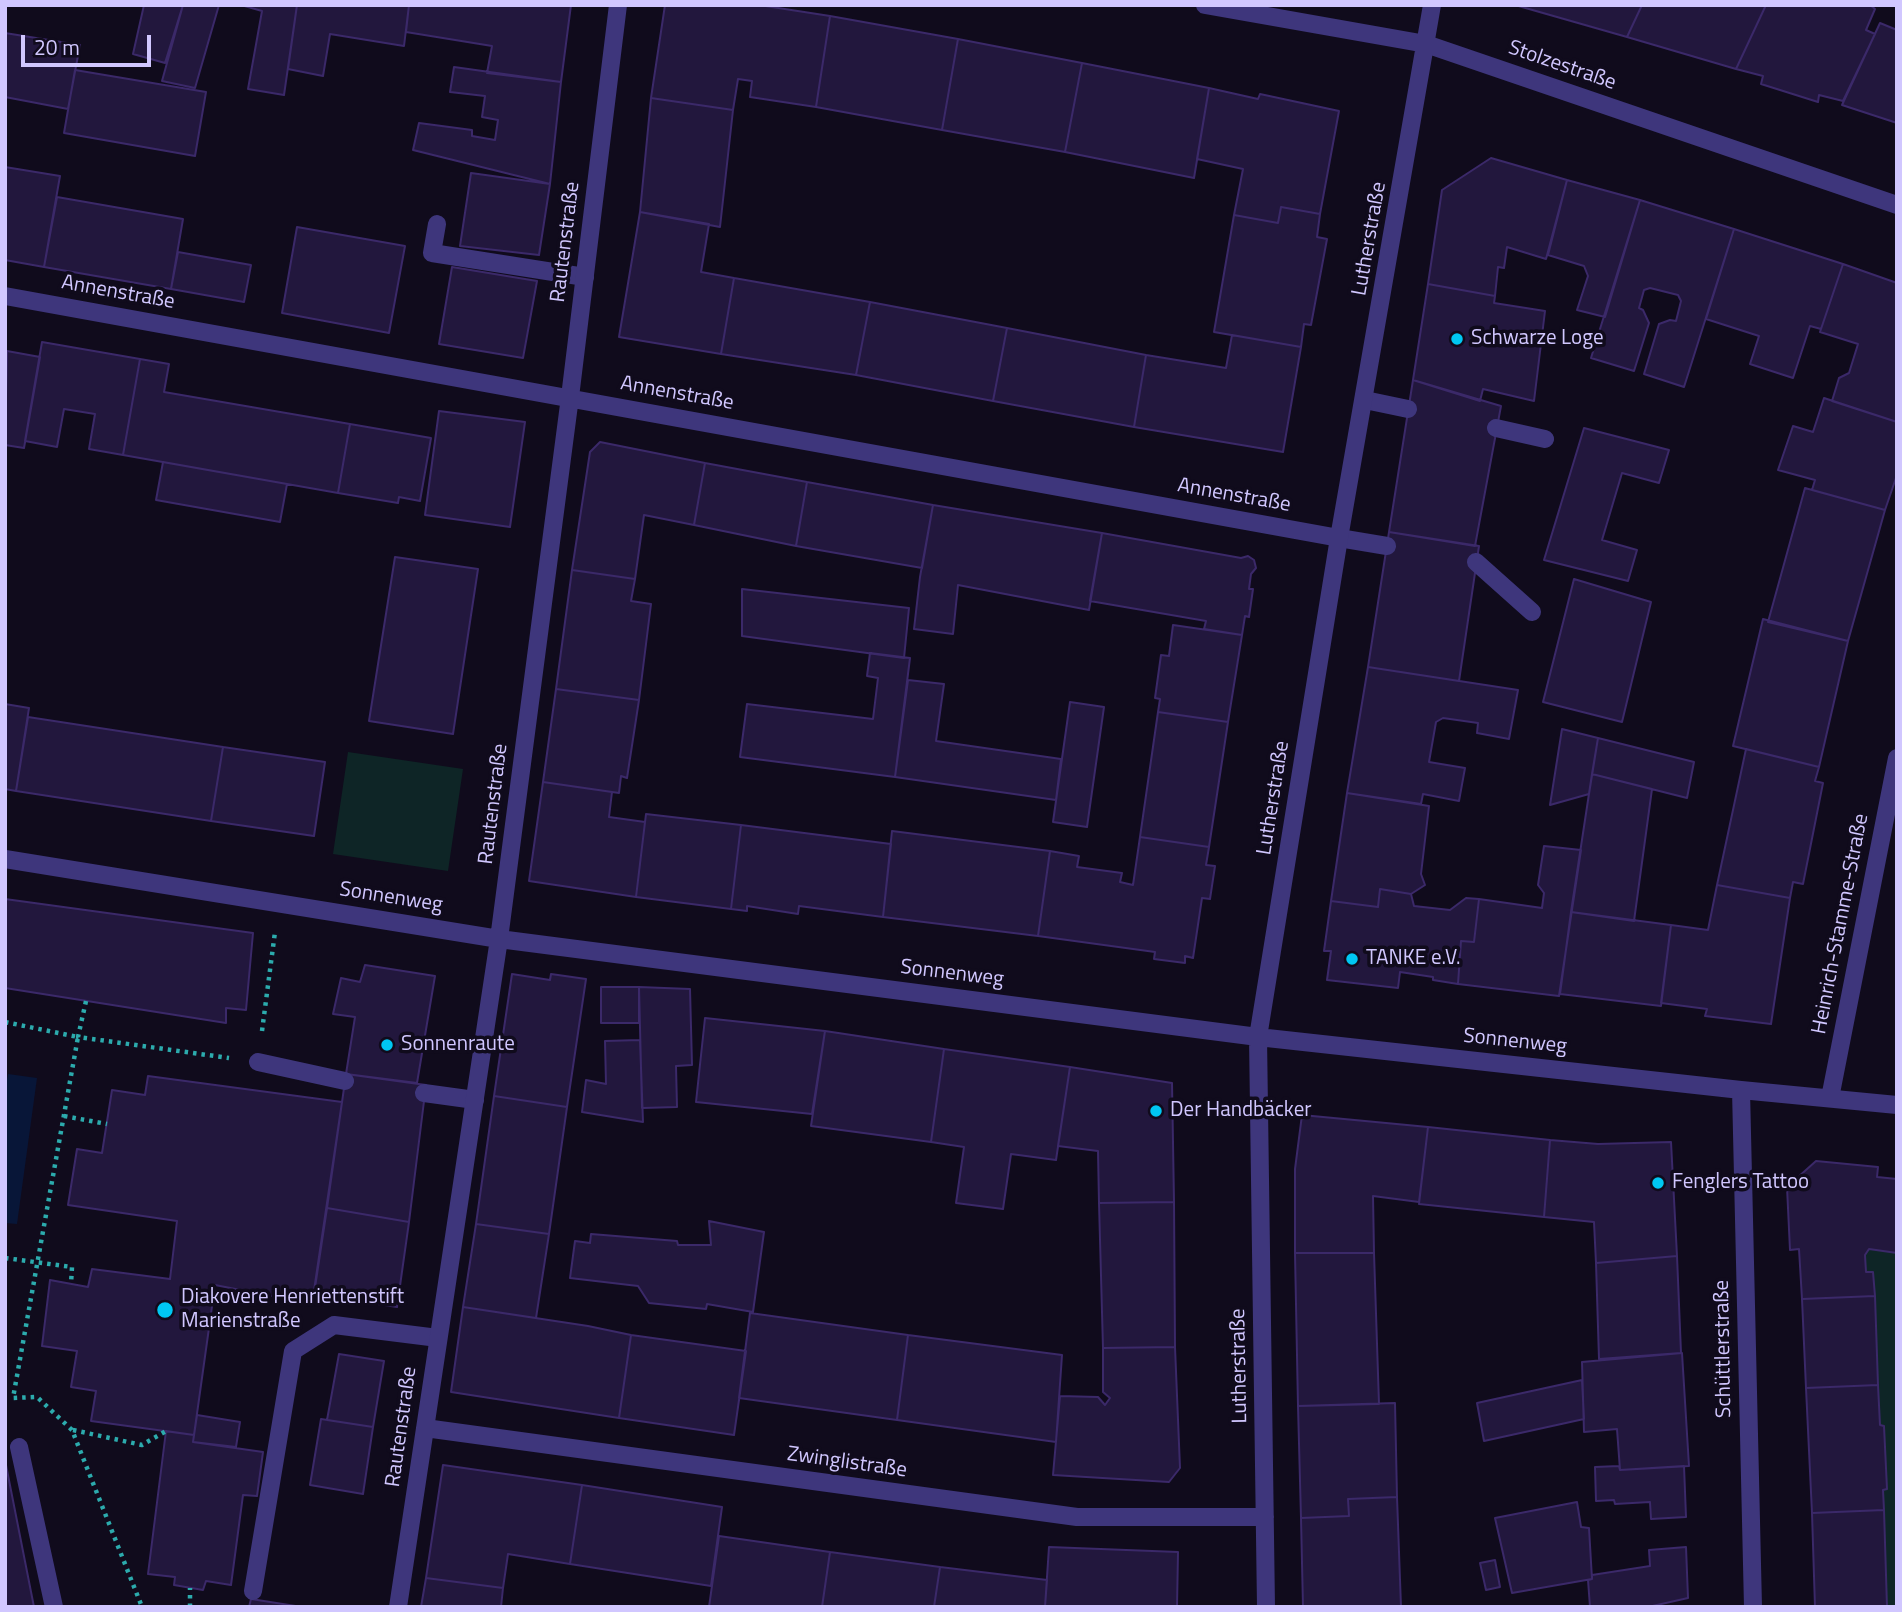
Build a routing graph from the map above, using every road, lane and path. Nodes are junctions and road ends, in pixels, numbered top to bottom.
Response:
1 (618, 5) edge
2 (1205, 5) edge
3 (1432, 5) edge
4 (1426, 44) junction
5 (1897, 205) edge
6 (437, 224) dead end
7 (585, 278) junction
8 (5, 296) edge
9 (570, 397) junction
10 (1365, 400) junction
11 (1408, 409) dead end
12 (1496, 429) dead end
13 (1545, 439) dead end
14 (1339, 538) junction
15 (1387, 546) dead end
16 (1476, 562) dead end
17 (1532, 612) dead end
18 (1897, 758) edge
19 (5, 859) edge
20 (279, 903) junction
21 (499, 939) junction
22 (86, 1001) dead end
23 (5, 1022) edge
24 (78, 1037) junction
25 (1258, 1037) junction
26 (258, 1062) junction
27 (345, 1081) dead end
28 (1741, 1090) junction
29 (424, 1093) dead end
30 (1830, 1098) junction
31 (475, 1100) junction
32 (1897, 1105) edge
33 (64, 1116) junction
34 (107, 1124) dead end
35 (5, 1258) edge
36 (36, 1262) junction
37 (71, 1284) dead end
38 (438, 1338) junction
39 (5, 1396) edge
40 (13, 1398) junction
41 (425, 1429) junction
42 (72, 1430) junction
43 (166, 1432) dead end
44 (19, 1447) dead end
45 (1265, 1517) junction
46 (190, 1588) dead end
47 (253, 1591) dead end
48 (54, 1607) edge
49 (142, 1607) edge
50 (190, 1607) edge
51 (398, 1607) edge
52 (1266, 1607) edge
53 (1753, 1607) edge

1 - 7 street, Rautenstraße
2 - 4 street, Stolzestraße
3 - 4 street, Lutherstraße
4 - 5 street, Stolzestraße
4 - 10 street, Lutherstraße
6 - 7 street
7 - 9 street, Rautenstraße
8 - 9 street, Annenstraße
9 - 14 street, Annenstraße
9 - 21 street, Rautenstraße
10 - 11 street
10 - 14 street, Lutherstraße
12 - 13 street
14 - 15 street, Annenstraße
14 - 25 street, Lutherstraße
16 - 17 street
18 - 30 street, Heinrich-Stamme-Straße
19 - 20 street, Sonnenweg
20 - 21 street, Sonnenweg
20 - 26 path
21 - 25 street, Sonnenweg
21 - 31 street, Rautenstraße
22 - 24 path
23 - 24 path
24 - 26 path
24 - 33 path
25 - 28 street, Sonnenweg
25 - 45 street, Lutherstraße
26 - 27 street
28 - 30 street, Sonnenweg
28 - 53 street, Schüttlerstraße
29 - 31 street
30 - 32 street, Sonnenweg
31 - 38 street, Rautenstraße
33 - 34 path
33 - 36 path
35 - 36 path
36 - 37 path
36 - 40 path
38 - 41 street, Rautenstraße
38 - 47 street
39 - 40 path
40 - 42 path
41 - 45 street, Zwinglistraße
41 - 51 street, Rautenstraße
42 - 43 path
42 - 49 path
44 - 48 street
45 - 52 street, Lutherstraße
46 - 50 path

